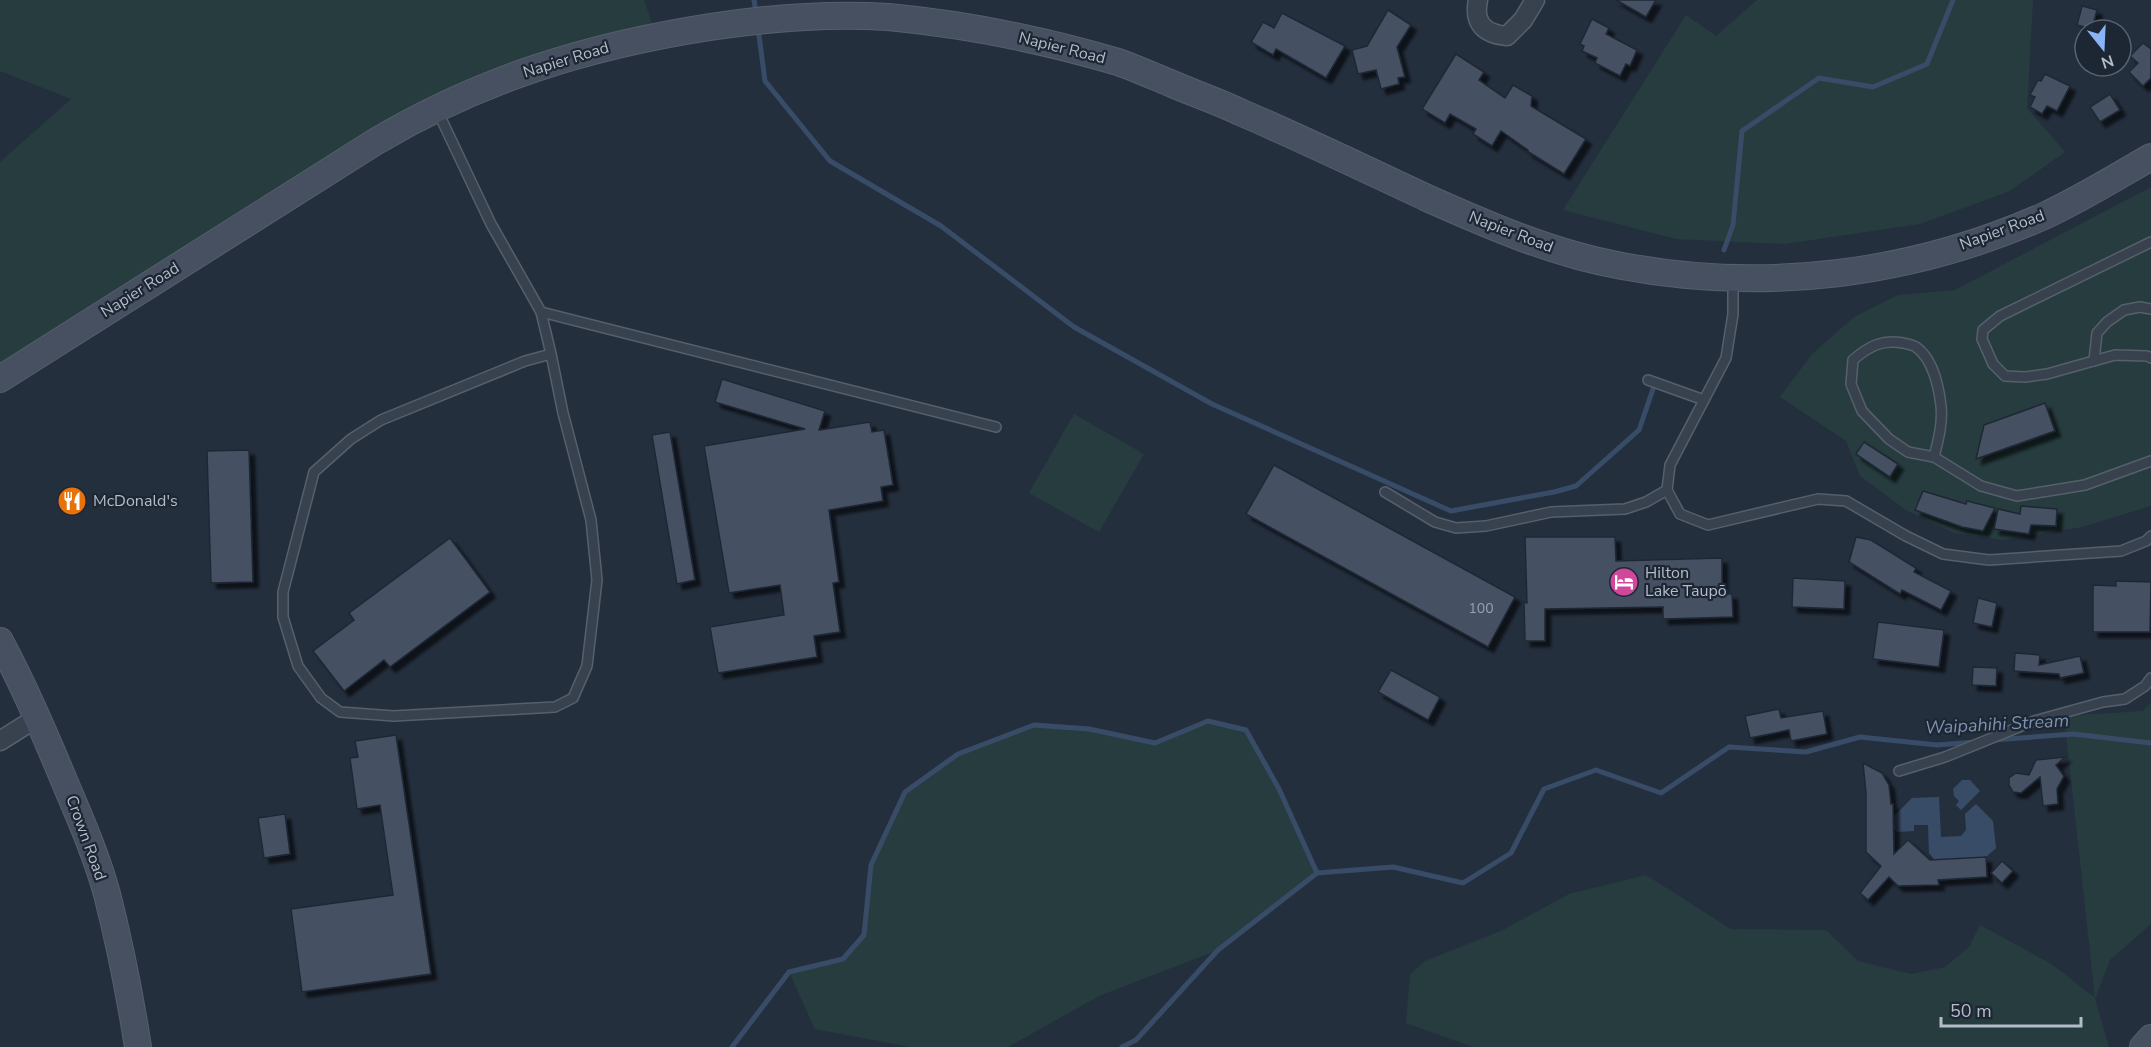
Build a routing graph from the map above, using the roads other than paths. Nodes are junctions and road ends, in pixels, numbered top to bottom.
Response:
1 (1478, 0) edge
2 (1534, 0) edge
3 (436, 108) junction
4 (2151, 157) edge
5 (2151, 242) edge
6 (1733, 279) junction
7 (111, 308) junction
8 (2151, 309) edge
9 (541, 312) junction
10 (551, 354) junction
11 (2151, 358) edge
12 (2094, 361) junction
13 (0, 379) edge
14 (1648, 380) dead end
15 (0, 397) edge
16 (1704, 400) junction
17 (996, 427) dead end
18 (1934, 457) junction
19 (2151, 462) edge
20 (1667, 490) junction
21 (1385, 492) dead end
22 (2151, 536) edge
23 (0, 641) edge
24 (2151, 678) edge
25 (38, 717) junction
26 (0, 741) edge
27 (1899, 771) dead end
28 (2151, 1038) edge
29 (138, 1047) edge
30 (2143, 1047) edge

1 - 2 street
3 - 6 main road, Napier Road
3 - 7 main road, Napier Road
3 - 9 lane
4 - 6 main road, Napier Road
5 - 12 lane
6 - 16 lane
7 - 13 main road, Napier Road
7 - 15 main road
8 - 12 lane
9 - 10 lane
9 - 17 lane
10 - 10 lane
11 - 12 lane
14 - 16 lane
16 - 20 lane
18 - 18 lane
18 - 19 lane
20 - 21 lane
20 - 22 lane
23 - 25 main road, Crown Road
24 - 27 lane
25 - 26 street
25 - 29 main road, Crown Road
28 - 30 main road

